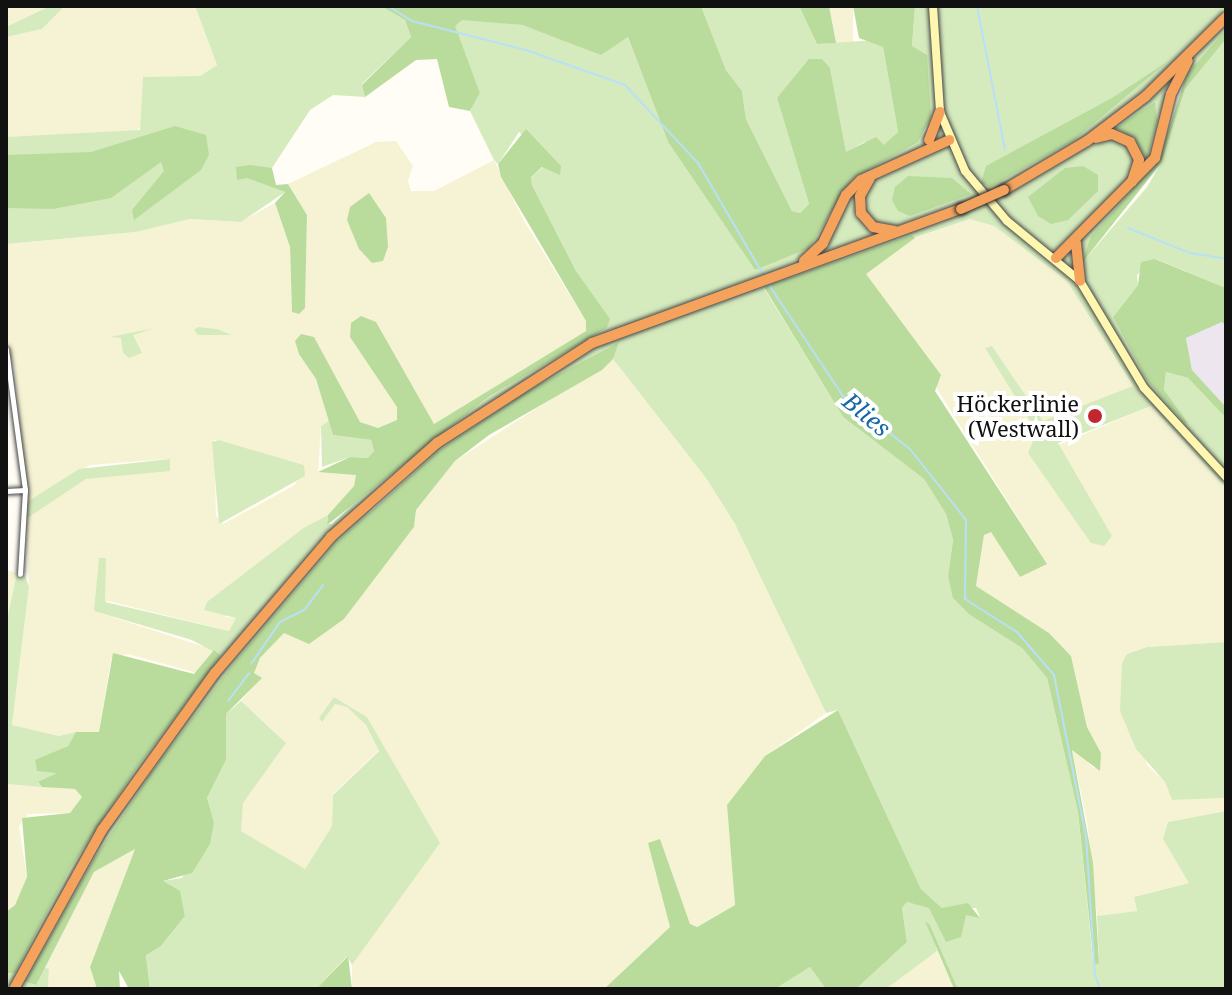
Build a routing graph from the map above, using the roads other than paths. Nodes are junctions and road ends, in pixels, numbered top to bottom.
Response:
1 (933, 6) edge
2 (1226, 17) edge
3 (1196, 49) junction
4 (940, 112) junction
5 (948, 136) junction
6 (1087, 141) junction
7 (926, 144) junction
8 (871, 176) junction
9 (1132, 183) junction
10 (901, 231) junction
11 (1078, 240) junction
12 (1058, 261) junction
13 (798, 266) junction
14 (1080, 281) junction
15 (6, 349) edge
16 (9, 370) edge
17 (1226, 477) edge
18 (25, 490) junction
19 (6, 491) edge
20 (20, 574) dead end
21 (14, 989) edge

1 - 4 main road
2 - 3 highway
3 - 6 highway
3 - 9 highway
4 - 5 main road
4 - 7 highway
5 - 7 highway
5 - 12 main road
6 - 9 highway
6 - 10 highway, bridge
7 - 8 highway
8 - 10 highway
8 - 13 highway
9 - 11 highway
10 - 13 highway
11 - 12 highway
11 - 14 highway
12 - 14 main road
13 - 21 highway
14 - 17 main road
15 - 16 street
16 - 18 street
18 - 19 street
18 - 20 street

